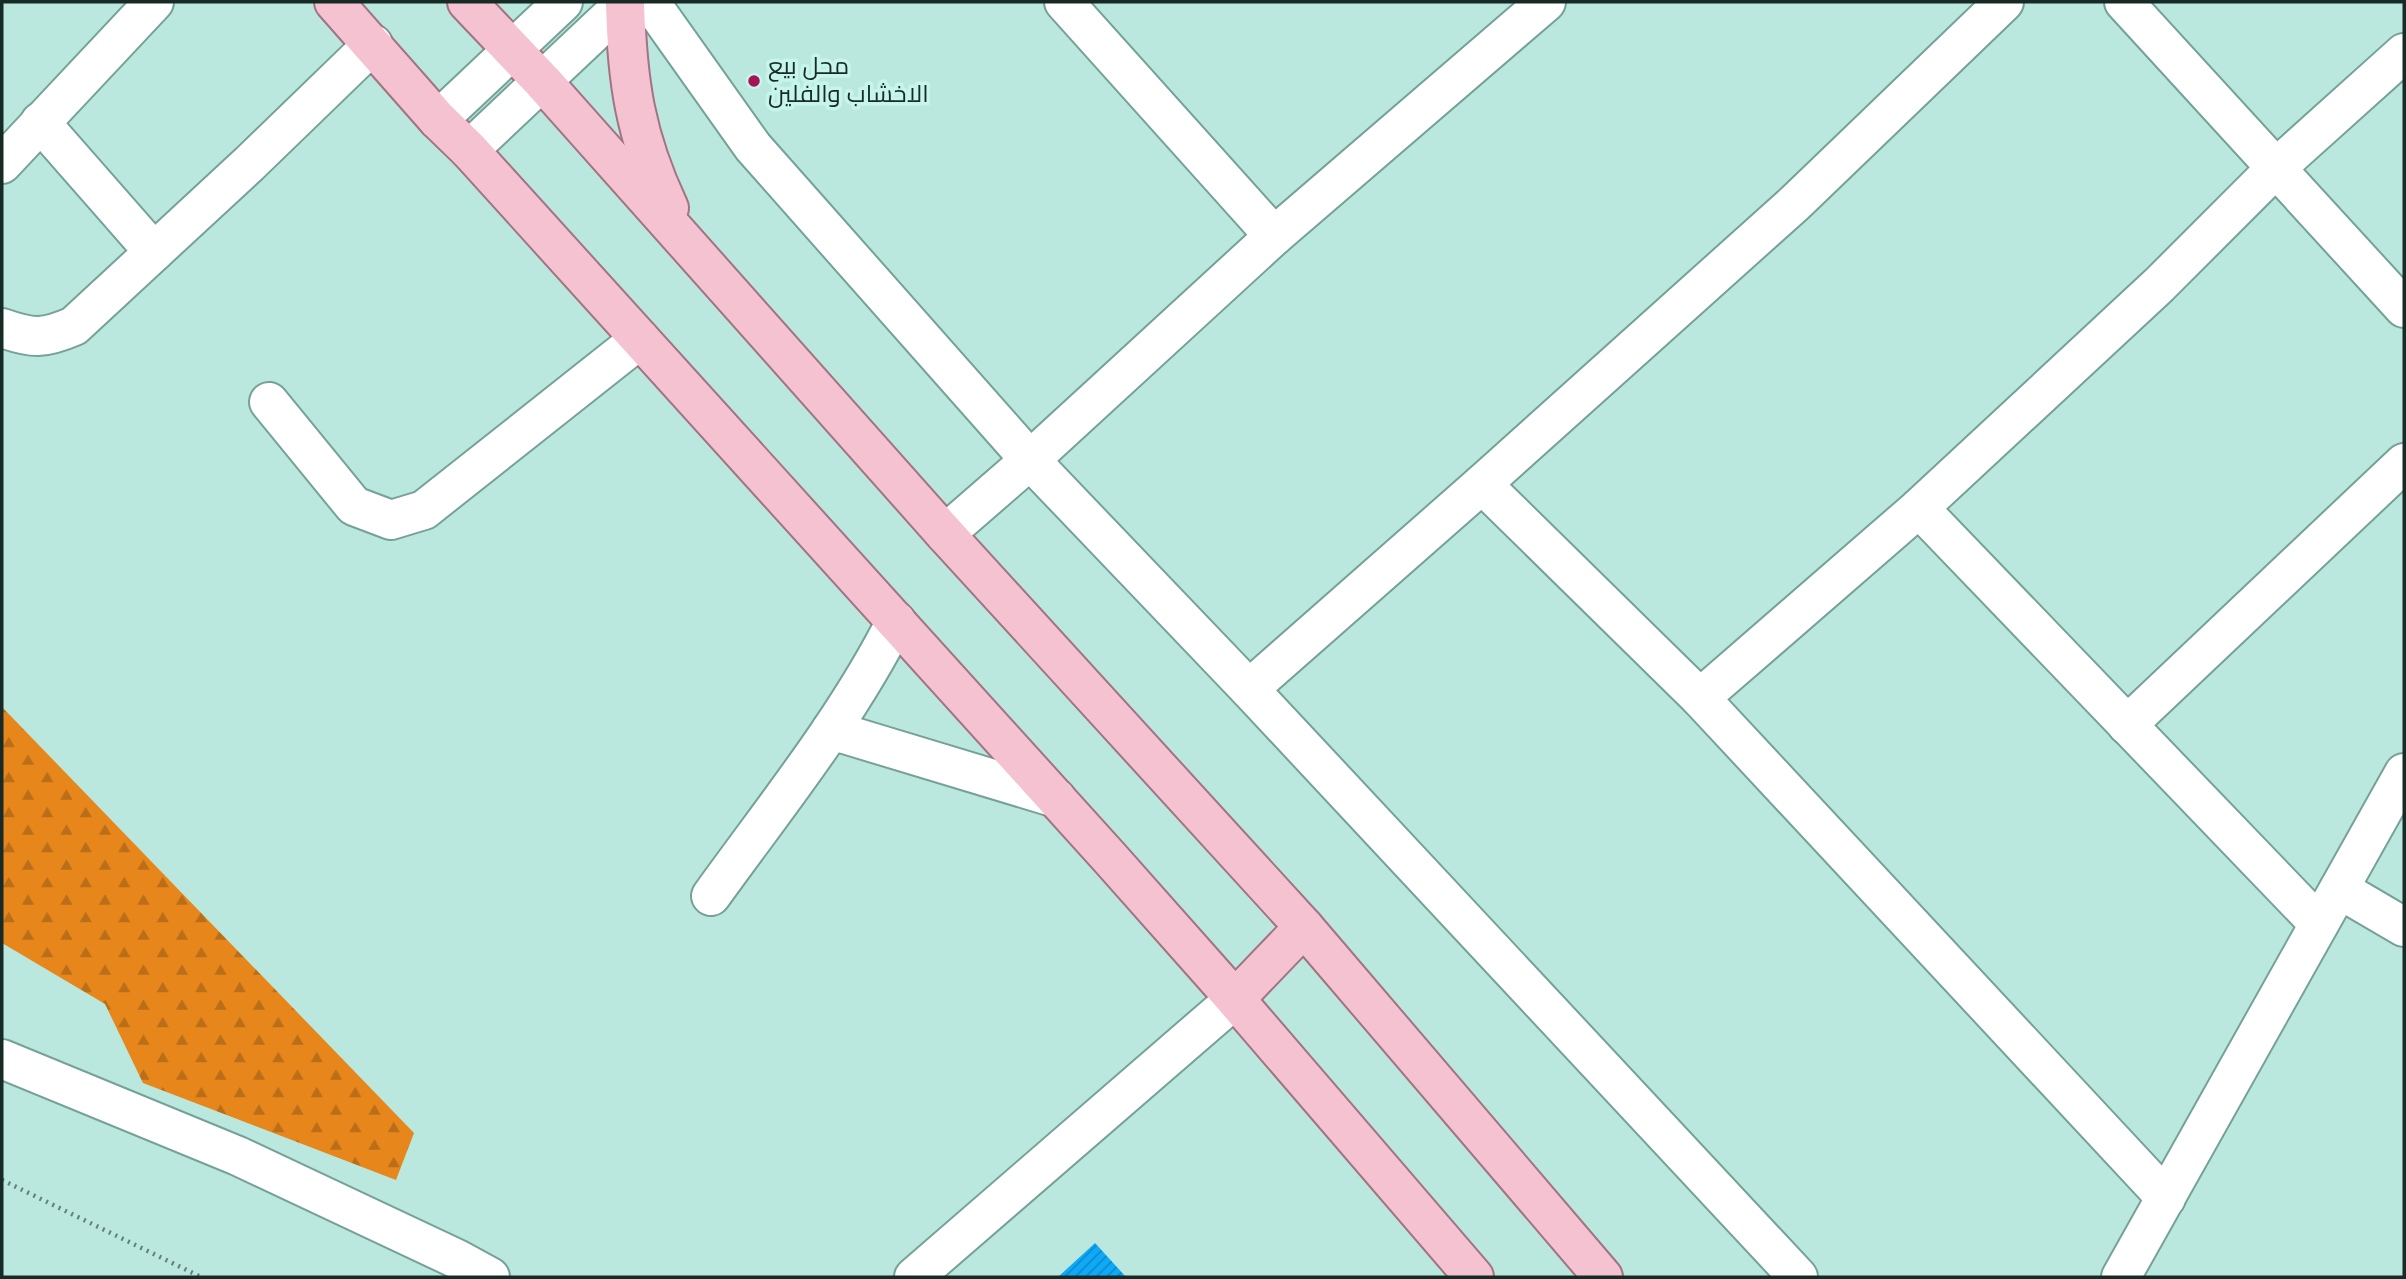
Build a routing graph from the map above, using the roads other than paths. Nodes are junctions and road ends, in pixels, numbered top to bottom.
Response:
1 (154, 2) edge
2 (334, 2) edge
3 (467, 2) edge
4 (563, 2) edge
5 (634, 2) edge
6 (1546, 2) edge
7 (2004, 2) edge
8 (2124, 2) edge
9 (1077, 6) edge
10 (373, 44) junction
11 (511, 50) junction
12 (2404, 53) edge
13 (543, 82) junction
14 (438, 120) junction
15 (40, 122) junction
16 (469, 150) junction
17 (2, 164) edge
18 (2276, 169) junction
19 (1274, 236) junction
20 (686, 245) junction
21 (154, 252) junction
22 (2404, 308) edge
23 (2, 328) edge
24 (640, 339) junction
25 (270, 402) dead end
26 (1030, 460) junction
27 (2404, 463) edge
28 (1482, 484) junction
29 (1919, 508) junction
30 (945, 534) junction
31 (896, 621) junction
32 (1249, 689) junction
33 (1700, 698) junction
34 (2127, 725) junction
35 (831, 730) junction
36 (2404, 772) edge
37 (1056, 798) junction
38 (2339, 889) junction
39 (710, 896) dead end
40 (2319, 924) junction
41 (1304, 927) junction
42 (2404, 927) edge
43 (1235, 999) junction
44 (2, 1059) edge
45 (2165, 1199) junction
46 (490, 1277) edge
47 (914, 1277) edge
48 (1474, 1277) edge
49 (1603, 1277) edge
50 (1798, 1277) edge
51 (2121, 1277) edge

1 - 15 street
2 - 10 main road
3 - 11 main road
4 - 11 street
5 - 13 street
5 - 20 main road
5 - 26 street
6 - 19 street
7 - 28 street
8 - 18 street
9 - 19 street
10 - 14 main road
10 - 21 street
11 - 13 main road
11 - 14 street
12 - 18 street
13 - 16 street
13 - 20 main road
14 - 16 main road
15 - 17 street
15 - 21 street
16 - 24 main road
18 - 22 street
18 - 29 street
19 - 26 street
20 - 30 main road
21 - 23 street
24 - 25 street
24 - 31 main road
26 - 30 street
26 - 32 street
27 - 34 street
28 - 32 street
28 - 33 street
29 - 33 street
29 - 34 street
30 - 41 main road
31 - 35 street
31 - 37 main road
32 - 50 street
33 - 45 street
34 - 40 street
35 - 37 street
35 - 39 street
36 - 38 street
37 - 43 main road
38 - 40 street
38 - 42 street
40 - 45 street
41 - 43 main road
41 - 49 main road
43 - 47 street
43 - 48 main road
44 - 46 street
45 - 51 street

